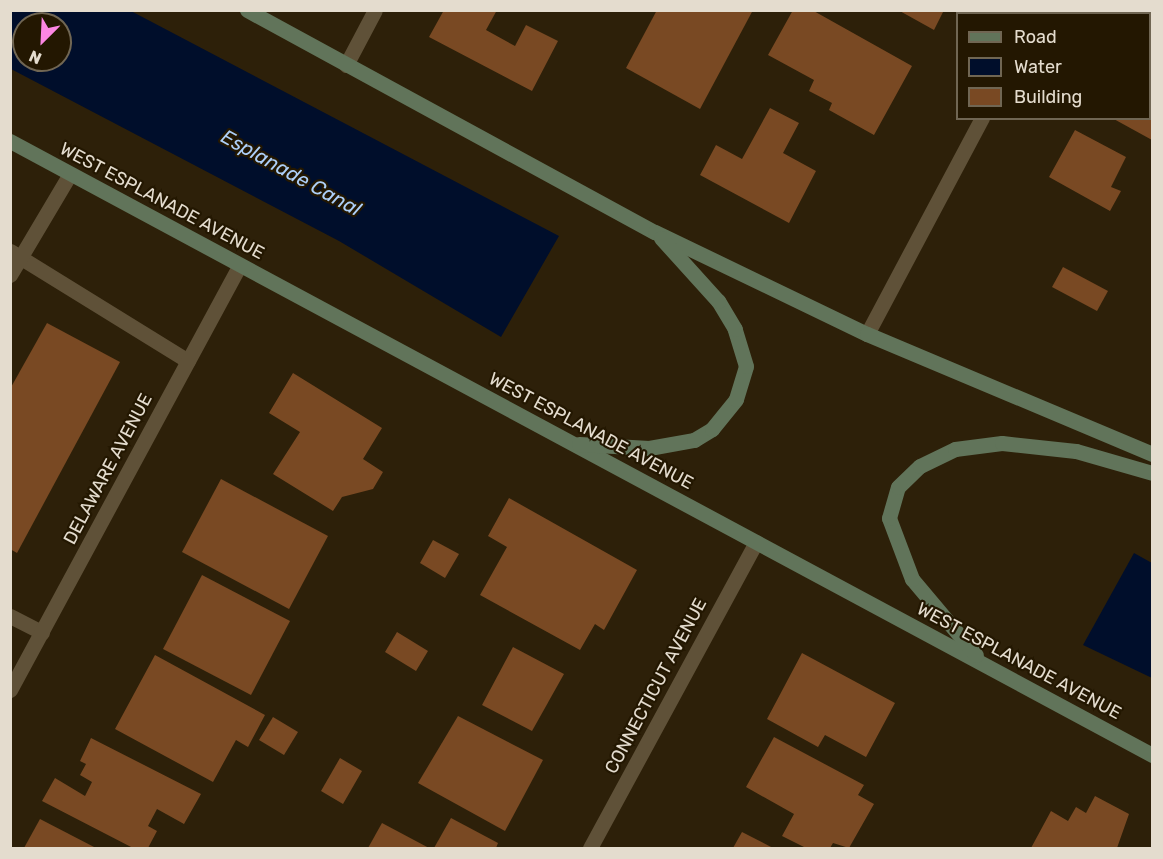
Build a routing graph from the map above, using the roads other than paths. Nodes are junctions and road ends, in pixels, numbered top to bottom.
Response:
1 (247, 10) edge
2 (375, 10) edge
3 (346, 65) junction
4 (981, 120) edge
5 (10, 141) edge
6 (70, 174) junction
7 (655, 232) junction
8 (16, 254) edge
9 (239, 266) junction
10 (10, 275) edge
11 (867, 334) junction
12 (188, 361) junction
13 (573, 444) junction
14 (1152, 454) edge
15 (1152, 473) edge
16 (756, 542) junction
17 (10, 615) edge
18 (42, 632) junction
19 (986, 665) junction
20 (10, 690) edge
21 (1152, 755) edge
22 (590, 849) edge

1 - 3 main road
2 - 3 street
3 - 7 main road
4 - 11 street
5 - 6 main road, WEST ESPLANADE AVENUE
6 - 8 street
6 - 9 main road, WEST ESPLANADE AVENUE
7 - 11 main road
7 - 13 main road
8 - 10 street
8 - 12 street
9 - 12 street, DELAWARE AVENUE
9 - 13 main road, WEST ESPLANADE AVENUE
11 - 14 main road
12 - 18 street, DELAWARE AVENUE
13 - 16 main road, WEST ESPLANADE AVENUE
15 - 19 main road
16 - 19 main road, WEST ESPLANADE AVENUE
16 - 22 street, CONNECTICUT AVENUE
17 - 18 street
18 - 20 street, DELAWARE AVENUE
19 - 21 main road, WEST ESPLANADE AVENUE

